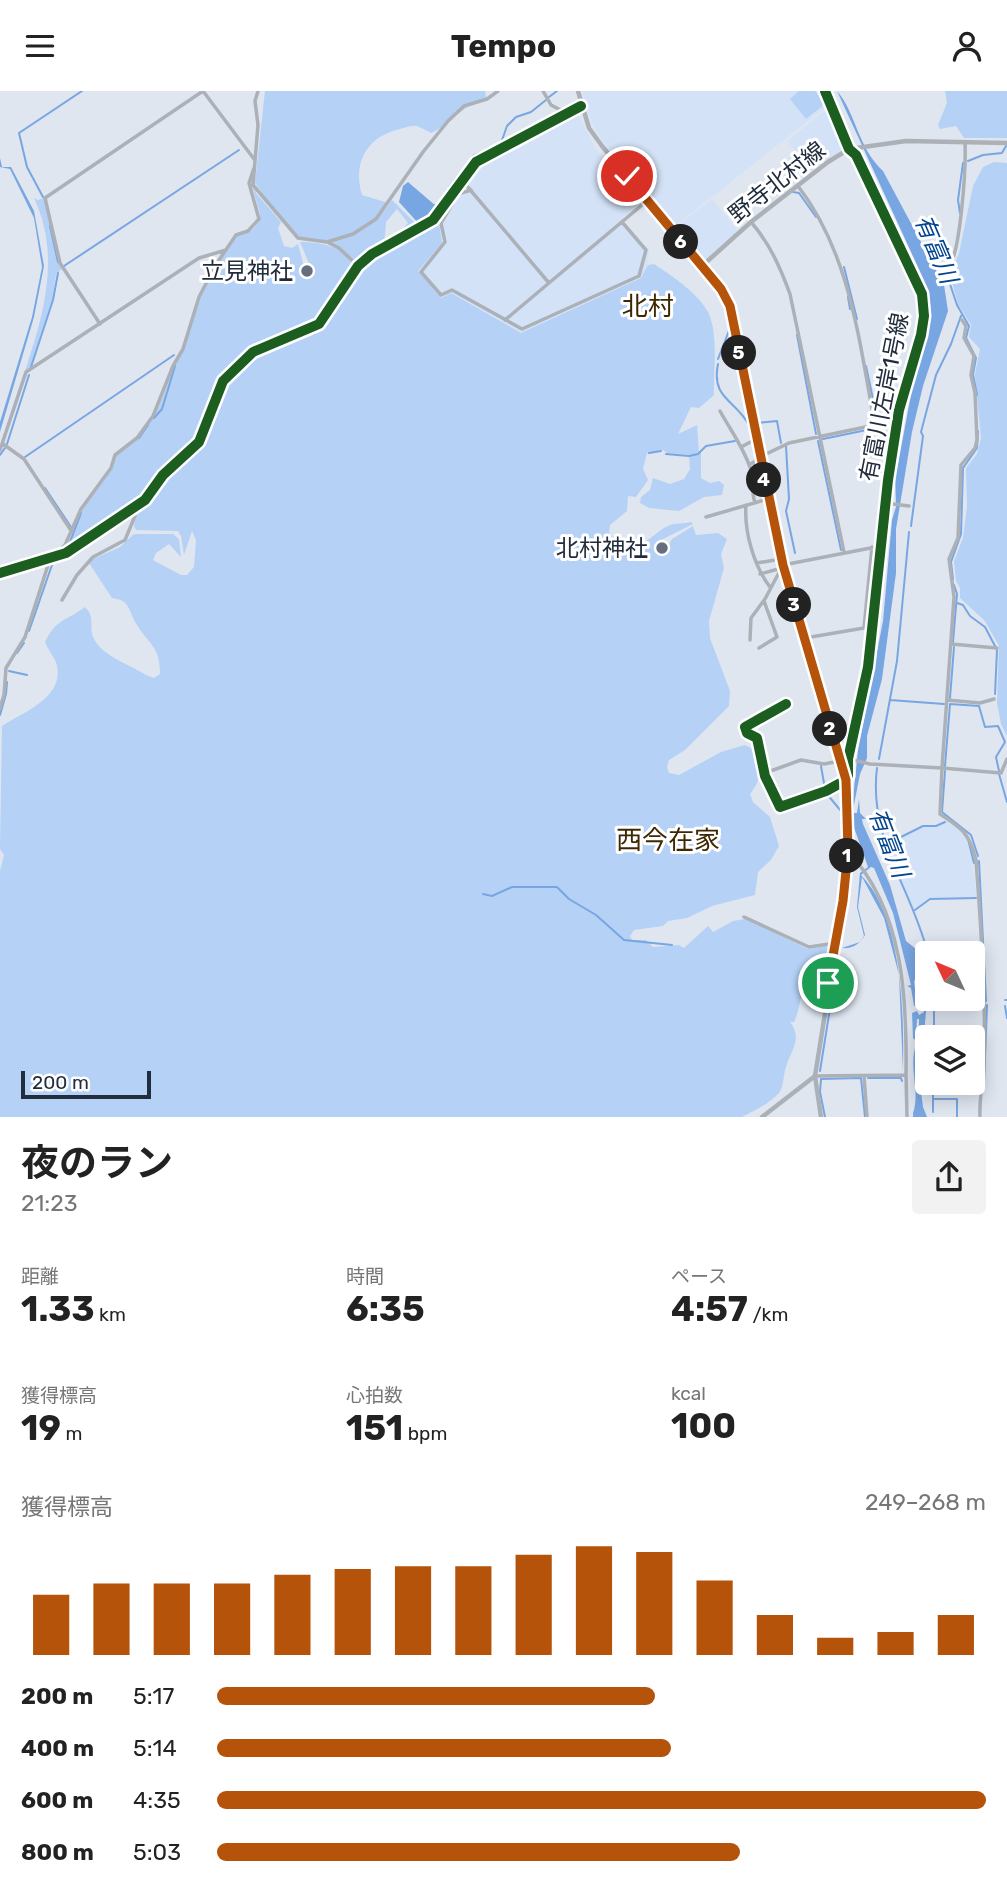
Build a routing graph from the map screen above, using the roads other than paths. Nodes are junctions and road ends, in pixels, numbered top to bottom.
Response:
1 (203, 91) edge
2 (258, 91) edge
3 (498, 91) edge
4 (543, 91) edge
5 (578, 91) edge
6 (825, 91) edge
7 (581, 106) junction
8 (566, 113) junction
9 (965, 142) junction
10 (1007, 143) edge
11 (849, 149) junction
12 (254, 159) junction
13 (254, 168) junction
14 (461, 179) junction
15 (798, 186) junction
16 (471, 190) junction
17 (648, 200) junction
18 (622, 222) junction
19 (751, 222) junction
20 (327, 242) junction
21 (226, 250) junction
22 (358, 266) junction
23 (702, 266) junction
24 (946, 272) dead end
25 (549, 282) junction
26 (505, 320) junction
27 (962, 320) dead end
28 (100, 324) junction
29 (720, 411) dead end
30 (819, 437) junction
31 (756, 439) junction
32 (3, 445) junction
33 (743, 446) junction
34 (0, 450) edge
35 (760, 457) junction
36 (749, 465) junction
37 (768, 499) junction
38 (755, 503) junction
39 (886, 503) junction
40 (746, 505) junction
41 (907, 506) dead end
42 (134, 508) junction
43 (706, 517) dead end
44 (72, 532) junction
45 (881, 545) junction
46 (872, 547) junction
47 (844, 552) junction
48 (50, 559) junction
49 (757, 563) junction
50 (781, 564) junction
51 (28, 565) junction
52 (0, 573) edge
53 (760, 574) junction
54 (770, 587) junction
55 (62, 600) dead end
56 (764, 601) junction
57 (804, 639) junction
58 (750, 640) dead end
59 (951, 644) junction
60 (759, 648) dead end
61 (997, 648) dead end
62 (0, 666) edge
63 (6, 668) junction
64 (994, 699) dead end
65 (947, 700) junction
66 (786, 704) dead end
67 (0, 708) edge
68 (836, 746) junction
69 (850, 749) junction
70 (850, 759) junction
71 (1007, 759) edge
72 (840, 761) junction
73 (942, 768) junction
74 (765, 773) junction
75 (846, 780) junction
76 (848, 851) junction
77 (744, 917) dead end
78 (836, 943) junction
79 (906, 1075) junction
80 (815, 1076) junction
81 (864, 1076) junction
82 (762, 1117) edge
83 (821, 1117) edge
84 (867, 1117) edge
85 (907, 1117) edge
86 (979, 1117) edge

1 - 12 street
1 - 28 street
2 - 12 street
3 - 20 street
4 - 8 street
5 - 7 street
6 - 11 street
7 - 8 street
7 - 17 street
8 - 14 street
9 - 10 street, 野寺北村線
9 - 11 street, 野寺北村線
9 - 24 street
11 - 15 street, 野寺北村線
11 - 39 street, 有富川左岸1号線
12 - 13 street
13 - 20 street
13 - 21 street
14 - 16 street
14 - 22 street
15 - 19 street, 野寺北村線
15 - 30 street
16 - 25 street
16 - 26 street
17 - 18 street
17 - 23 street
18 - 25 street
18 - 26 street
19 - 23 street, 野寺北村線
19 - 30 street
20 - 22 street
21 - 28 street
21 - 44 street
22 - 42 street
23 - 31 street
25 - 26 street
27 - 59 street
28 - 32 street
29 - 33 street
30 - 35 street
30 - 47 street
31 - 33 street
31 - 35 street
32 - 34 street
32 - 44 street
33 - 36 street
35 - 36 street
35 - 37 street
36 - 38 street
37 - 38 street
37 - 50 street
38 - 40 street
39 - 41 street
39 - 45 street, 有富川左岸1号線
40 - 43 street
40 - 49 street
42 - 48 street
42 - 55 street
44 - 51 street
45 - 46 street
45 - 69 street
46 - 47 street
46 - 57 street
47 - 50 street
48 - 51 street
48 - 63 street
49 - 50 street
49 - 53 street
50 - 53 street
50 - 54 street
50 - 57 street
51 - 52 street
53 - 54 street
54 - 56 street
56 - 58 street
56 - 60 street
57 - 68 street
59 - 61 street
59 - 65 street
62 - 63 street
63 - 67 street
64 - 65 street
65 - 73 street
66 - 74 street
68 - 69 street
68 - 72 street
69 - 70 street
70 - 73 street
70 - 75 street
71 - 73 street
72 - 74 street
72 - 75 street
73 - 86 street
74 - 75 street
75 - 76 street
76 - 78 street
76 - 79 street
77 - 78 street
78 - 80 street
79 - 81 street
79 - 85 street
80 - 81 street
80 - 82 street
80 - 83 street
81 - 84 street

